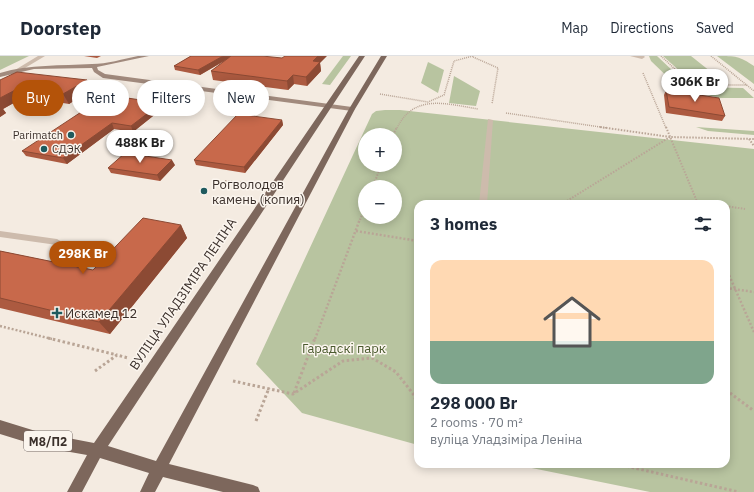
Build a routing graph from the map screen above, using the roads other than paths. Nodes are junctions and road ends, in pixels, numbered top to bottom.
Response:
1 (42, 56) edge
2 (146, 56) edge
3 (362, 56) edge
4 (384, 56) edge
5 (633, 56) edge
6 (639, 57) edge
7 (94, 66) junction
8 (18, 70) junction
9 (0, 75) edge
10 (329, 106) junction
11 (352, 109) junction
12 (490, 120) road end
13 (483, 200) edge
14 (0, 234) edge
15 (57, 242) dead end
16 (0, 427) edge
17 (97, 450) junction
18 (160, 469) junction
19 (74, 492) edge
20 (147, 492) edge
21 (253, 492) edge

1 - 8 street
2 - 7 street
3 - 10 main road, ВУЛІЦА УЛАДЗІМІРА ЛЕНІНА
4 - 11 main road
5 - 6 street
7 - 8 street
7 - 10 street
8 - 9 street
10 - 11 street
10 - 17 main road, ВУЛІЦА УЛАДЗІМІРА ЛЕНІНА
11 - 18 main road
12 - 13 street
14 - 15 street
16 - 17 main road, М8/П2
17 - 18 main road, М8/П2
17 - 19 main road, ВУЛІЦА УЛАДЗІМІРА ЛЕНІНА
18 - 20 main road
18 - 21 main road

